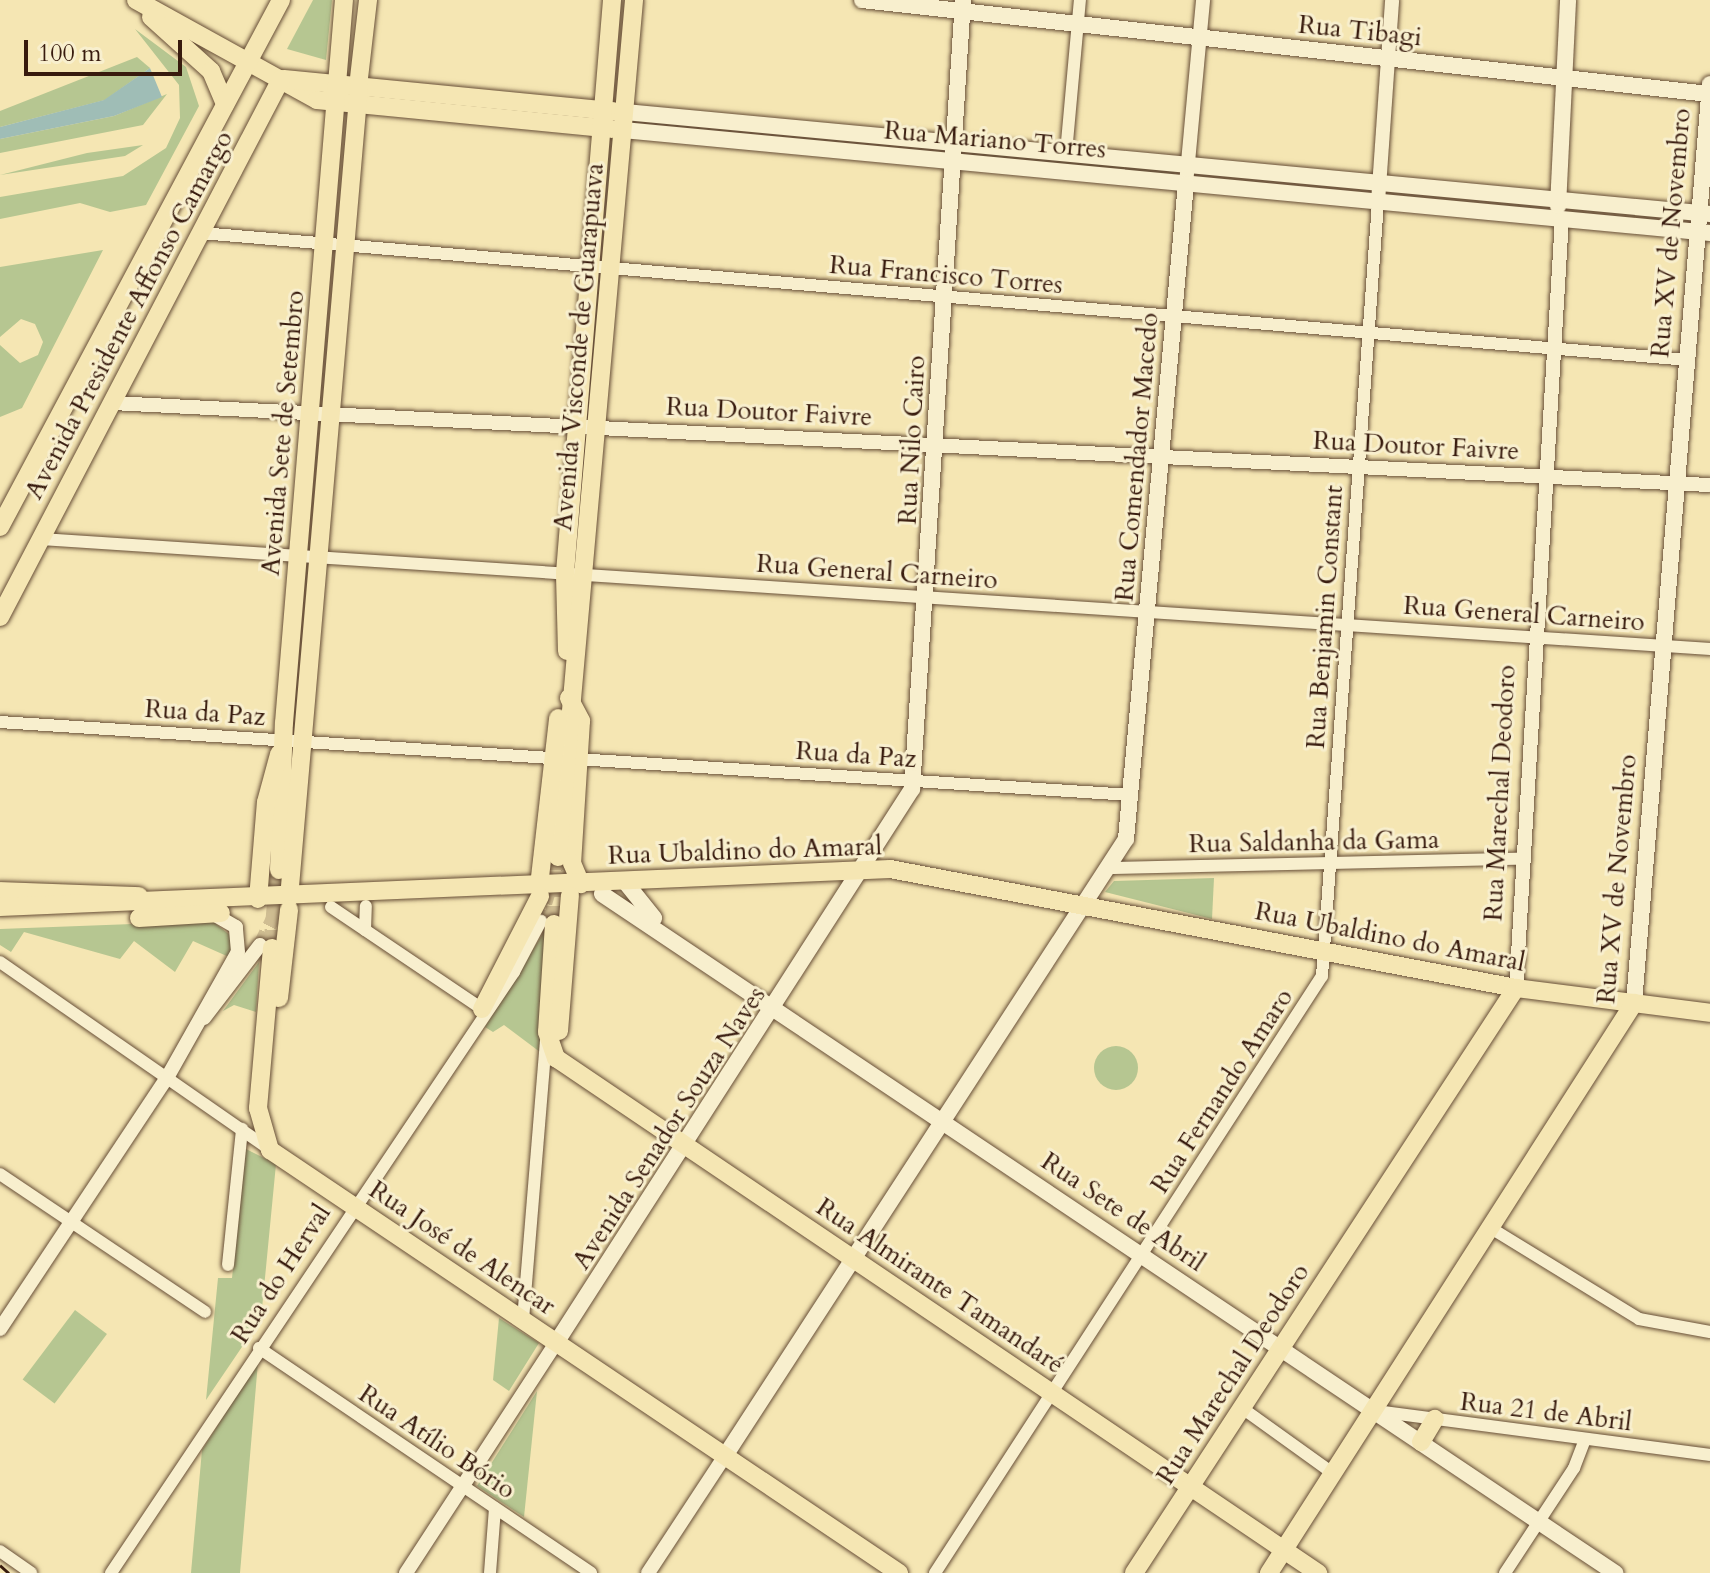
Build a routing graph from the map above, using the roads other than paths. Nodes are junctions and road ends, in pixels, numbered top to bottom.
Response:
1 (133, 0) edge
2 (281, 0) edge
3 (344, 0) edge
4 (368, 0) edge
5 (634, 0) edge
6 (862, 0) edge
7 (1080, 0) edge
8 (1203, 0) edge
9 (1392, 0) edge
10 (1568, 0) edge
11 (612, 4) edge
12 (963, 6) edge
13 (1077, 24) junction
14 (1200, 38) junction
15 (631, 39) junction
16 (1388, 59) junction
17 (247, 62) junction
18 (1563, 78) junction
19 (281, 79) junction
20 (1710, 84) edge
21 (358, 90) junction
22 (337, 94) junction
23 (1710, 94) edge
24 (225, 104) junction
25 (602, 119) junction
26 (624, 121) junction
27 (829, 131) junction
28 (954, 143) junction
29 (856, 152) junction
30 (1066, 153) junction
31 (953, 162) junction
32 (1188, 165) junction
33 (1260, 171) junction
34 (1379, 183) junction
35 (1186, 184) junction
36 (618, 193) junction
37 (1301, 195) junction
38 (1510, 195) junction
39 (1556, 199) junction
40 (1378, 202) junction
41 (1453, 209) junction
42 (1705, 213) edge
43 (1562, 219) junction
44 (593, 226) junction
45 (1704, 232) edge
46 (201, 233) junction
47 (334, 245) junction
48 (590, 266) junction
49 (612, 268) junction
50 (945, 297) junction
51 (1174, 316) junction
52 (586, 320) junction
53 (1369, 333) junction
54 (1554, 349) junction
55 (605, 360) junction
56 (1687, 360) junction
57 (112, 403) junction
58 (319, 414) junction
59 (577, 426) junction
60 (599, 428) junction
61 (936, 445) junction
62 (1162, 457) junction
63 (1359, 467) junction
64 (1545, 477) junction
65 (1677, 483) junction
66 (1710, 485) edge
67 (0, 527) edge
68 (41, 539) junction
69 (307, 557) junction
70 (565, 573) junction
71 (587, 575) junction
72 (926, 597) junction
73 (1148, 612) junction
74 (0, 617) edge
75 (1348, 625) junction
76 (1535, 637) junction
77 (1663, 646) junction
78 (1710, 649) edge
79 (569, 698) junction
80 (0, 722) edge
81 (291, 741) junction
82 (550, 758) junction
83 (577, 759) junction
84 (914, 781) junction
85 (1131, 795) junction
86 (558, 857) tunnel mouth
87 (1520, 859) junction
88 (1332, 863) junction
89 (1109, 868) junction
90 (279, 870) tunnel mouth
91 (866, 870) junction
92 (626, 883) junction
93 (576, 889) junction
94 (0, 891) edge
95 (540, 891) junction
96 (602, 894) joint
97 (258, 899) junction
98 (186, 902) junction
99 (289, 904) junction
100 (366, 906) junction
101 (1083, 906) junction
102 (331, 907) junction
103 (212, 913) junction
104 (5, 914) edge
105 (547, 922) joint
106 (659, 926) junction
107 (365, 930) junction
108 (266, 946) joint
109 (1326, 951) junction
110 (0, 962) edge
111 (1516, 988) junction
112 (1634, 1003) junction
113 (777, 1006) junction
114 (482, 1009) junction
115 (1710, 1013) edge
116 (204, 1018) junction
117 (555, 1065) junction
118 (172, 1079) junction
119 (944, 1119) junction
120 (242, 1129) junction
121 (266, 1142) junction
122 (686, 1146) junction
123 (0, 1174) edge
124 (353, 1206) junction
125 (71, 1222) junction
126 (1494, 1230) junction
127 (1143, 1254) junction
128 (853, 1259) junction
129 (228, 1265) dead end
130 (205, 1312) dead end
131 (523, 1320) junction
132 (0, 1329) edge
133 (1710, 1332) edge
134 (556, 1343) junction
135 (259, 1348) junction
136 (1281, 1349) junction
137 (1052, 1393) junction
138 (1242, 1408) junction
139 (1376, 1411) junction
140 (1435, 1419) junction
141 (1585, 1439) junction
142 (1421, 1442) junction
143 (1710, 1455) edge
144 (725, 1456) junction
145 (1334, 1474) junction
146 (463, 1486) junction
147 (1190, 1487) junction
148 (495, 1508) junction
149 (1539, 1522) junction
150 (1284, 1550) junction
151 (0, 1551) edge
152 (31, 1573) edge
153 (111, 1573) edge
154 (406, 1573) edge
155 (490, 1573) edge
156 (591, 1573) edge
157 (648, 1573) edge
158 (899, 1573) edge
159 (935, 1573) edge
160 (1134, 1573) edge
161 (1269, 1573) edge
162 (1318, 1573) edge
163 (1505, 1573) edge
164 (1615, 1573) edge

1 - 17 main road, Rua Mariano Torres
1 - 24 main road
2 - 17 main road, Avenida Presidente Affonso Camargo
3 - 22 main road, Avenida Sete de Setembro
4 - 21 main road, Avenida Sete de Setembro
5 - 15 main road, Avenida Visconde de Guarapuava
6 - 12 main road, Rua Tibagi
7 - 13 street
8 - 14 street, Rua Comendador Macedo
9 - 16 street, Rua Benjamin Constant
10 - 18 main road, Rua Marechal Deodoro
11 - 15 main road
11 - 25 main road, Avenida Visconde de Guarapuava
12 - 13 main road, Rua Tibagi
12 - 28 main road, Rua Nilo Cairo
13 - 14 main road, Rua Tibagi
13 - 30 street
14 - 16 main road, Rua Tibagi
14 - 32 street, Rua Comendador Macedo
15 - 26 main road, Avenida Visconde de Guarapuava
16 - 18 main road, Rua Tibagi
16 - 34 street, Rua Benjamin Constant
17 - 19 main road, Rua Mariano Torres
17 - 24 main road, Avenida Presidente Affonso Camargo
18 - 23 main road, Rua Tibagi
18 - 39 main road, Rua Marechal Deodoro
19 - 22 main road, Rua Mariano Torres
19 - 46 main road, Avenida Presidente Affonso Camargo
20 - 23 main road, Rua XV de Novembro
21 - 22 main road, Rua Mariano Torres
21 - 25 main road, Rua Mariano Torres
21 - 47 main road, Avenida Sete de Setembro
22 - 47 main road, Avenida Sete de Setembro
23 - 42 main road, Rua XV de Novembro
24 - 67 main road, Avenida Presidente Affonso Camargo
25 - 26 main road, Rua Mariano Torres
25 - 44 main road, Avenida Visconde de Guarapuava
26 - 27 main road, Rua Mariano Torres
26 - 29 main road, Rua Mariano Torres
26 - 36 main road, Avenida Visconde de Guarapuava
27 - 28 main road, Rua Mariano Torres
27 - 29 main road
28 - 30 main road, Rua Mariano Torres
28 - 31 main road, Rua Nilo Cairo
29 - 31 main road, Rua Mariano Torres
30 - 32 main road, Rua Mariano Torres
31 - 35 main road, Rua Mariano Torres
31 - 50 main road, Rua Nilo Cairo
32 - 33 main road, Rua Mariano Torres
32 - 35 street, Rua Comendador Macedo
33 - 34 main road, Rua Mariano Torres
33 - 37 main road
34 - 38 main road, Rua Mariano Torres
34 - 40 street, Rua Benjamin Constant
35 - 37 main road, Rua Mariano Torres
35 - 51 main road, Rua Comendador Macedo
36 - 44 main road
36 - 49 main road, Avenida Visconde de Guarapuava
37 - 40 main road, Rua Mariano Torres
38 - 39 main road, Rua Mariano Torres
38 - 41 main road
39 - 42 main road, Rua Mariano Torres
39 - 43 main road, Rua Marechal Deodoro
40 - 41 main road, Rua Mariano Torres
40 - 53 street, Rua Benjamin Constant
41 - 43 main road, Rua Mariano Torres
42 - 45 main road, Rua XV de Novembro
43 - 45 main road, Rua Mariano Torres
43 - 54 street, Rua Marechal Deodoro
44 - 48 main road, Avenida Visconde de Guarapuava
45 - 56 main road, Rua XV de Novembro
46 - 47 street, Rua Francisco Torres
46 - 57 main road, Avenida Presidente Affonso Camargo
47 - 48 street, Rua Francisco Torres
47 - 58 main road, Avenida Sete de Setembro
48 - 49 street, Rua Francisco Torres
48 - 52 main road, Avenida Visconde de Guarapuava
49 - 50 street, Rua Francisco Torres
49 - 55 main road, Avenida Visconde de Guarapuava
50 - 51 street, Rua Francisco Torres
50 - 61 main road, Rua Nilo Cairo
51 - 53 street, Rua Francisco Torres
51 - 62 main road, Rua Comendador Macedo
52 - 55 main road
52 - 59 main road, Avenida Visconde de Guarapuava
53 - 54 street, Rua Francisco Torres
53 - 63 street, Rua Benjamin Constant
54 - 56 street, Rua Francisco Torres
54 - 64 street, Rua Marechal Deodoro
55 - 60 main road, Avenida Visconde de Guarapuava
56 - 65 main road, Rua XV de Novembro
57 - 58 street, Rua Doutor Faivre
57 - 68 main road, Avenida Presidente Affonso Camargo
58 - 59 street, Rua Doutor Faivre
58 - 69 main road, Avenida Sete de Setembro
59 - 60 street, Rua Doutor Faivre
59 - 70 main road, Avenida Visconde de Guarapuava
60 - 61 street, Rua Doutor Faivre
60 - 71 main road, Avenida Visconde de Guarapuava
61 - 62 street, Rua Doutor Faivre
61 - 72 main road, Rua Nilo Cairo
62 - 63 street, Rua Doutor Faivre
62 - 73 main road, Rua Comendador Macedo
63 - 64 street, Rua Doutor Faivre
63 - 75 street, Rua Benjamin Constant
64 - 65 street, Rua Doutor Faivre
64 - 76 street, Rua Marechal Deodoro
65 - 66 street, Rua Doutor Faivre
65 - 77 main road, Rua XV de Novembro
68 - 69 street, Rua General Carneiro
68 - 74 main road, Avenida Presidente Affonso Camargo
69 - 70 street, Rua General Carneiro
69 - 81 main road, Avenida Sete de Setembro
70 - 71 street, Rua General Carneiro
70 - 79 main road, Avenida Visconde de Guarapuava
71 - 72 street, Rua General Carneiro
71 - 79 main road, Avenida Visconde de Guarapuava
72 - 73 street, Rua General Carneiro
72 - 84 main road, Rua Nilo Cairo
73 - 75 street, Rua General Carneiro
73 - 85 main road, Rua Comendador Macedo
75 - 76 street, Rua General Carneiro
75 - 88 street, Rua Benjamin Constant
76 - 77 street, Rua General Carneiro
76 - 87 street, Rua Marechal Deodoro
77 - 78 street, Rua General Carneiro
77 - 112 main road, Rua XV de Novembro
79 - 82 main road
79 - 83 main road
79 - 86 main road, Avenida Visconde de Guarapuava
80 - 81 street, Rua da Paz
81 - 82 street, Rua da Paz
81 - 90 main road, Avenida Sete de Setembro
81 - 97 main road
81 - 99 main road
82 - 95 main road
83 - 84 street, Rua da Paz
83 - 93 main road
84 - 85 street, Rua da Paz
84 - 91 main road, Rua Nilo Cairo
85 - 89 main road, Rua Comendador Macedo
87 - 88 street, Rua Saldanha da Gama
87 - 111 street, Rua Marechal Deodoro
88 - 89 street, Rua Saldanha da Gama
88 - 109 street, Rua Benjamin Constant
89 - 101 main road, Rua Comendador Macedo
91 - 92 main road, Rua Ubaldino do Amaral
91 - 101 main road, Rua Ubaldino do Amaral
91 - 113 main road, Avenida Senador Souza Naves
92 - 93 main road, Rua Ubaldino do Amaral
92 - 106 main road
93 - 95 main road, Rua Ubaldino do Amaral
93 - 96 main road, Rua Ubaldino do Amaral
93 - 117 main road
94 - 98 main road
95 - 99 main road, Rua Ubaldino do Amaral
95 - 100 main road, Rua Ubaldino do Amaral
95 - 114 main road
96 - 106 main road, Rua Sete de Abril
97 - 98 main road, Rua Ubaldino do Amaral
97 - 99 main road, Rua Ubaldino do Amaral
98 - 104 main road, Rua Ubaldino do Amaral
99 - 102 main road, Rua Ubaldino do Amaral
99 - 103 main road, Rua Ubaldino do Amaral
99 - 121 main road
100 - 102 main road, Rua Ubaldino do Amaral
100 - 107 street
101 - 109 main road, Rua Ubaldino do Amaral
101 - 119 main road, Rua Comendador Macedo
102 - 107 street
103 - 104 main road, Rua Ubaldino do Amaral
103 - 116 street
105 - 114 street, Rua do Herval
105 - 117 main road
106 - 113 main road, Rua Sete de Abril
107 - 114 street
108 - 116 street
108 - 121 main road
109 - 111 main road, Rua Ubaldino do Amaral
109 - 127 street, Rua Fernando Amaro
110 - 118 street, Rua José de Alencar
111 - 112 main road, Rua Ubaldino do Amaral
111 - 136 main road, Rua Marechal Deodoro
112 - 115 main road, Rua Ubaldino do Amaral
112 - 126 main road, Rua XV de Novembro
113 - 119 main road, Rua Sete de Abril
113 - 122 main road, Avenida Senador Souza Naves
114 - 124 street, Rua do Herval
116 - 118 street
117 - 122 main road, Rua Almirante Tamandaré
117 - 131 street
118 - 120 street, Rua José de Alencar
118 - 125 street
119 - 127 main road, Rua Sete de Abril
119 - 128 main road, Rua Comendador Macedo
120 - 121 street, Rua José de Alencar
120 - 129 street
121 - 124 main road, Rua José de Alencar
122 - 128 main road, Rua Almirante Tamandaré
122 - 134 main road, Avenida Senador Souza Naves
123 - 125 street
124 - 131 main road, Rua José de Alencar
124 - 135 street, Rua do Herval
125 - 130 street
125 - 132 street
126 - 133 street
126 - 139 main road, Rua XV de Novembro
127 - 136 main road, Rua Sete de Abril
127 - 137 street, Rua Fernando Amaro
128 - 137 main road, Rua Almirante Tamandaré
128 - 144 main road, Rua Comendador Macedo
131 - 134 main road, Rua José de Alencar
134 - 144 main road, Rua José de Alencar
134 - 146 street, Avenida Senador Souza Naves
135 - 146 street, Rua Atílio Bório
135 - 153 street, Rua do Herval
136 - 138 main road, Rua Marechal Deodoro
136 - 139 main road, Rua Sete de Abril
137 - 147 main road, Rua Almirante Tamandaré
137 - 159 street, Rua Fernando Amaro
138 - 145 street
138 - 147 main road, Rua Marechal Deodoro
139 - 140 street, Rua 21 de Abril
139 - 142 main road, Rua Sete de Abril
139 - 145 main road, Rua XV de Novembro
140 - 141 street, Rua 21 de Abril
140 - 142 main road
141 - 143 street, Rua 21 de Abril
141 - 149 street
142 - 149 main road, Rua Sete de Abril
144 - 157 street
144 - 158 main road, Rua José de Alencar
145 - 150 main road, Rua XV de Novembro
146 - 148 street, Rua Atílio Bório
146 - 154 street, Avenida Senador Souza Naves
147 - 150 main road, Rua Almirante Tamandaré
147 - 160 main road, Rua Marechal Deodoro
148 - 155 street
148 - 156 street, Rua Atílio Bório
149 - 163 street
149 - 164 main road, Rua Sete de Abril
150 - 161 main road, Rua XV de Novembro
150 - 162 main road, Rua Almirante Tamandaré
151 - 152 street

